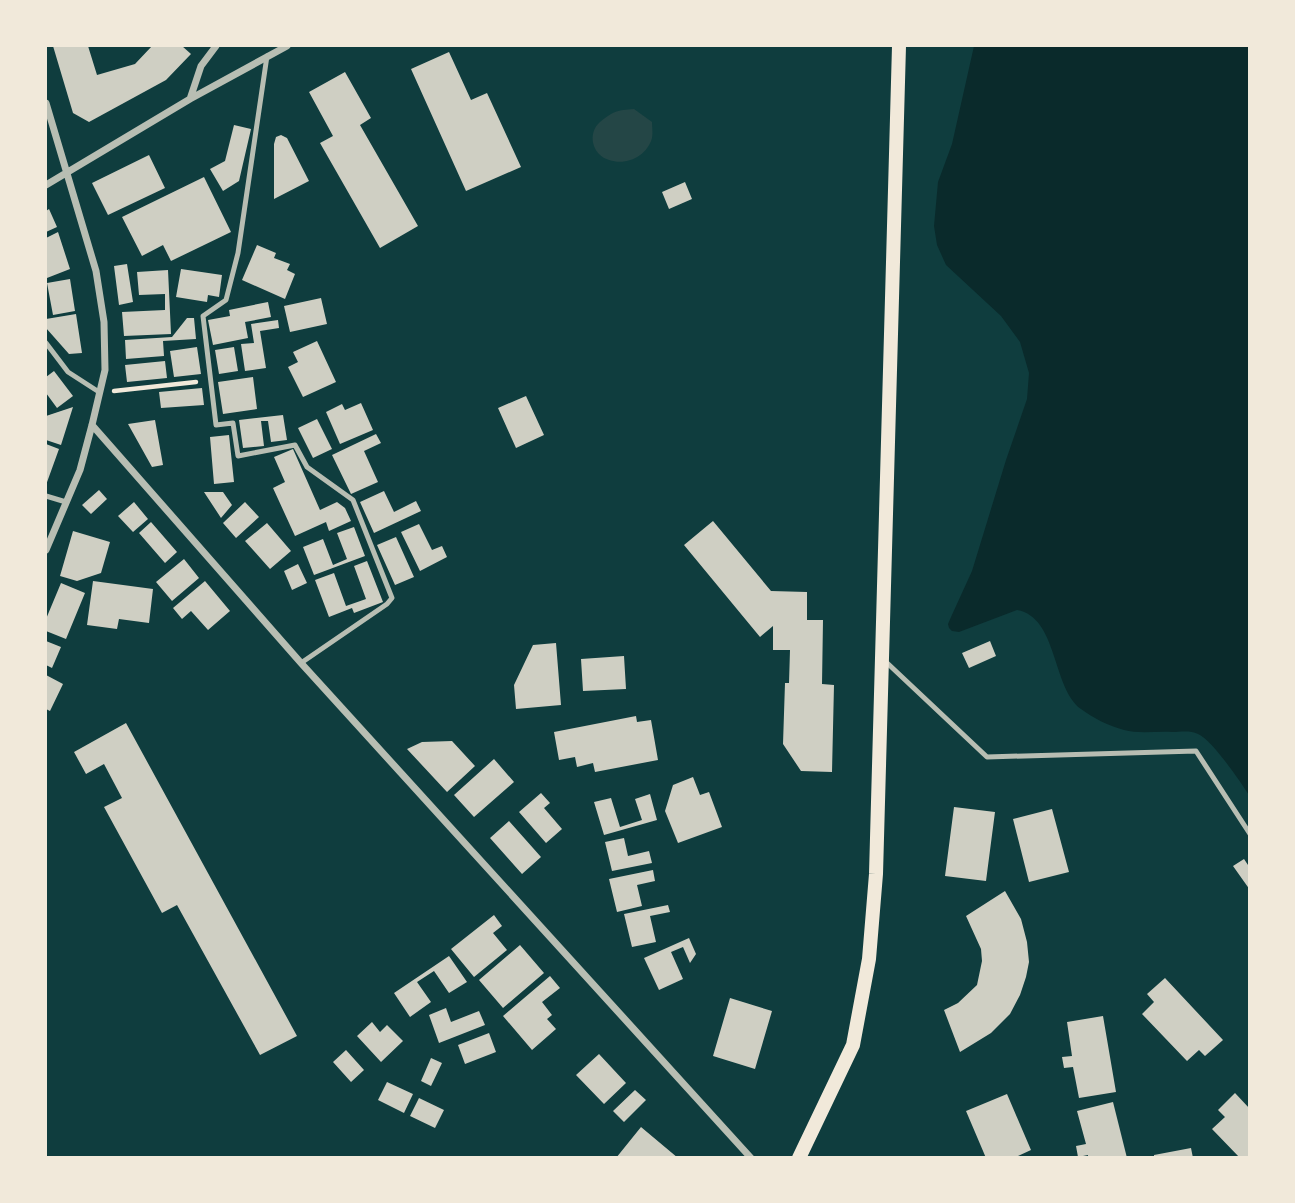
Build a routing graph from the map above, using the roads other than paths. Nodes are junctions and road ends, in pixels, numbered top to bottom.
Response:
1 (216, 46) edge
2 (286, 46) edge
3 (899, 46) edge
4 (267, 56) junction
5 (190, 99) junction
6 (46, 103) edge
7 (67, 172) junction
8 (46, 185) edge
9 (46, 343) edge
10 (99, 392) junction
11 (93, 425) junction
12 (46, 495) edge
13 (66, 502) junction
14 (46, 550) edge
15 (882, 659) junction
16 (301, 663) junction
17 (1250, 834) edge
18 (751, 1157) edge
19 (799, 1157) edge

1 - 5 street
2 - 4 street
3 - 15 main road
4 - 5 street
4 - 16 lane
5 - 7 street
6 - 7 street
7 - 8 street
7 - 10 street
9 - 10 lane
10 - 11 street
11 - 13 street
11 - 16 street
12 - 13 lane
13 - 14 street
15 - 17 lane
15 - 19 main road
16 - 18 street

